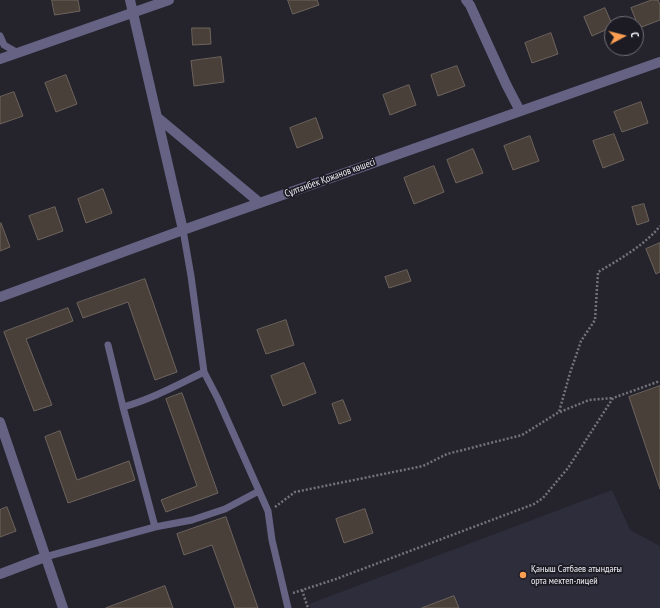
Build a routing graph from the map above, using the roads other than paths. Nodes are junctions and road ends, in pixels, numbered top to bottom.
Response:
1 (130, 0) edge
2 (169, 0) edge
3 (466, 0) edge
4 (133, 12) junction
5 (0, 36) edge
6 (18, 53) junction
7 (0, 59) edge
8 (660, 62) edge
9 (520, 111) junction
10 (157, 117) junction
11 (260, 203) junction
12 (183, 230) junction
13 (0, 297) edge
14 (108, 345) dead end
15 (204, 372) junction
16 (123, 407) junction
17 (0, 422) edge
18 (259, 491) junction
19 (155, 527) junction
20 (45, 557) junction
21 (0, 574) edge
22 (63, 608) edge
23 (288, 608) edge

1 - 4 street
2 - 4 street
3 - 9 street
4 - 6 street
4 - 10 street
5 - 6 lane
6 - 7 street
8 - 9 street, Сұлтанбек Қожанов көшесі
9 - 11 street, Сұлтанбек Қожанов көшесі
10 - 11 street
10 - 12 street
11 - 12 street, Сұлтанбек Қожанов көшесі
12 - 13 street, Сұлтанбек Қожанов көшесі
12 - 15 lane
14 - 16 lane
15 - 16 lane
15 - 18 lane
16 - 19 lane
17 - 20 street
18 - 19 lane
18 - 23 lane
19 - 20 lane
20 - 21 street
20 - 22 street

